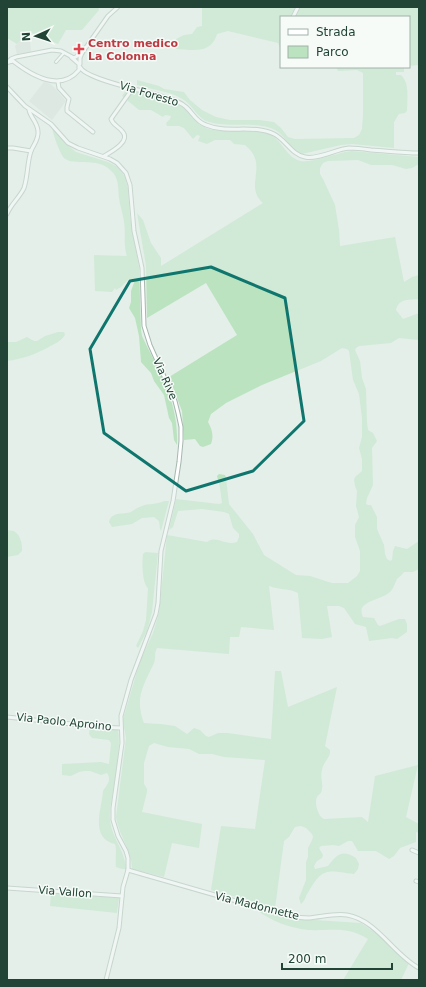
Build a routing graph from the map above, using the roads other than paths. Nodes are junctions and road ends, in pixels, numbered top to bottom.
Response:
1 (118, 7) edge
2 (298, 7) edge
3 (294, 16) edge
4 (64, 52) junction
5 (82, 53) junction
6 (18, 56) junction
7 (71, 57) junction
8 (8, 62) edge
9 (56, 62) dead end
10 (17, 65) junction
11 (80, 69) junction
12 (58, 82) junction
13 (7, 87) edge
14 (133, 88) junction
15 (29, 109) junction
16 (92, 132) dead end
17 (7, 148) edge
18 (31, 151) junction
19 (419, 154) edge
20 (104, 156) junction
21 (8, 209) edge
22 (7, 214) edge
23 (7, 716) edge
24 (121, 729) junction
25 (412, 850) dead end
26 (419, 853) edge
27 (128, 870) junction
28 (7, 888) edge
29 (122, 896) junction
30 (419, 968) edge
31 (106, 980) edge

1 - 5 street
2 - 3 street
4 - 6 street
4 - 7 street, Via Foresto
4 - 9 street
5 - 7 street
5 - 11 street
6 - 8 street
6 - 10 street
7 - 11 street, Via Foresto
8 - 10 street
10 - 12 street
11 - 12 street
11 - 14 street, Via Foresto
12 - 16 street
13 - 15 street, Via Rive
14 - 19 street, Via Foresto
14 - 20 street
15 - 18 street
15 - 20 street, Via Rive
17 - 18 street
18 - 21 street
20 - 24 street, Via Rive
21 - 22 street
23 - 24 street, Via Paolo Aproino
24 - 27 street, Via Rive
25 - 26 street
27 - 29 street
27 - 30 street, Via Madonnette
28 - 29 street, Via Vallon
29 - 31 street

